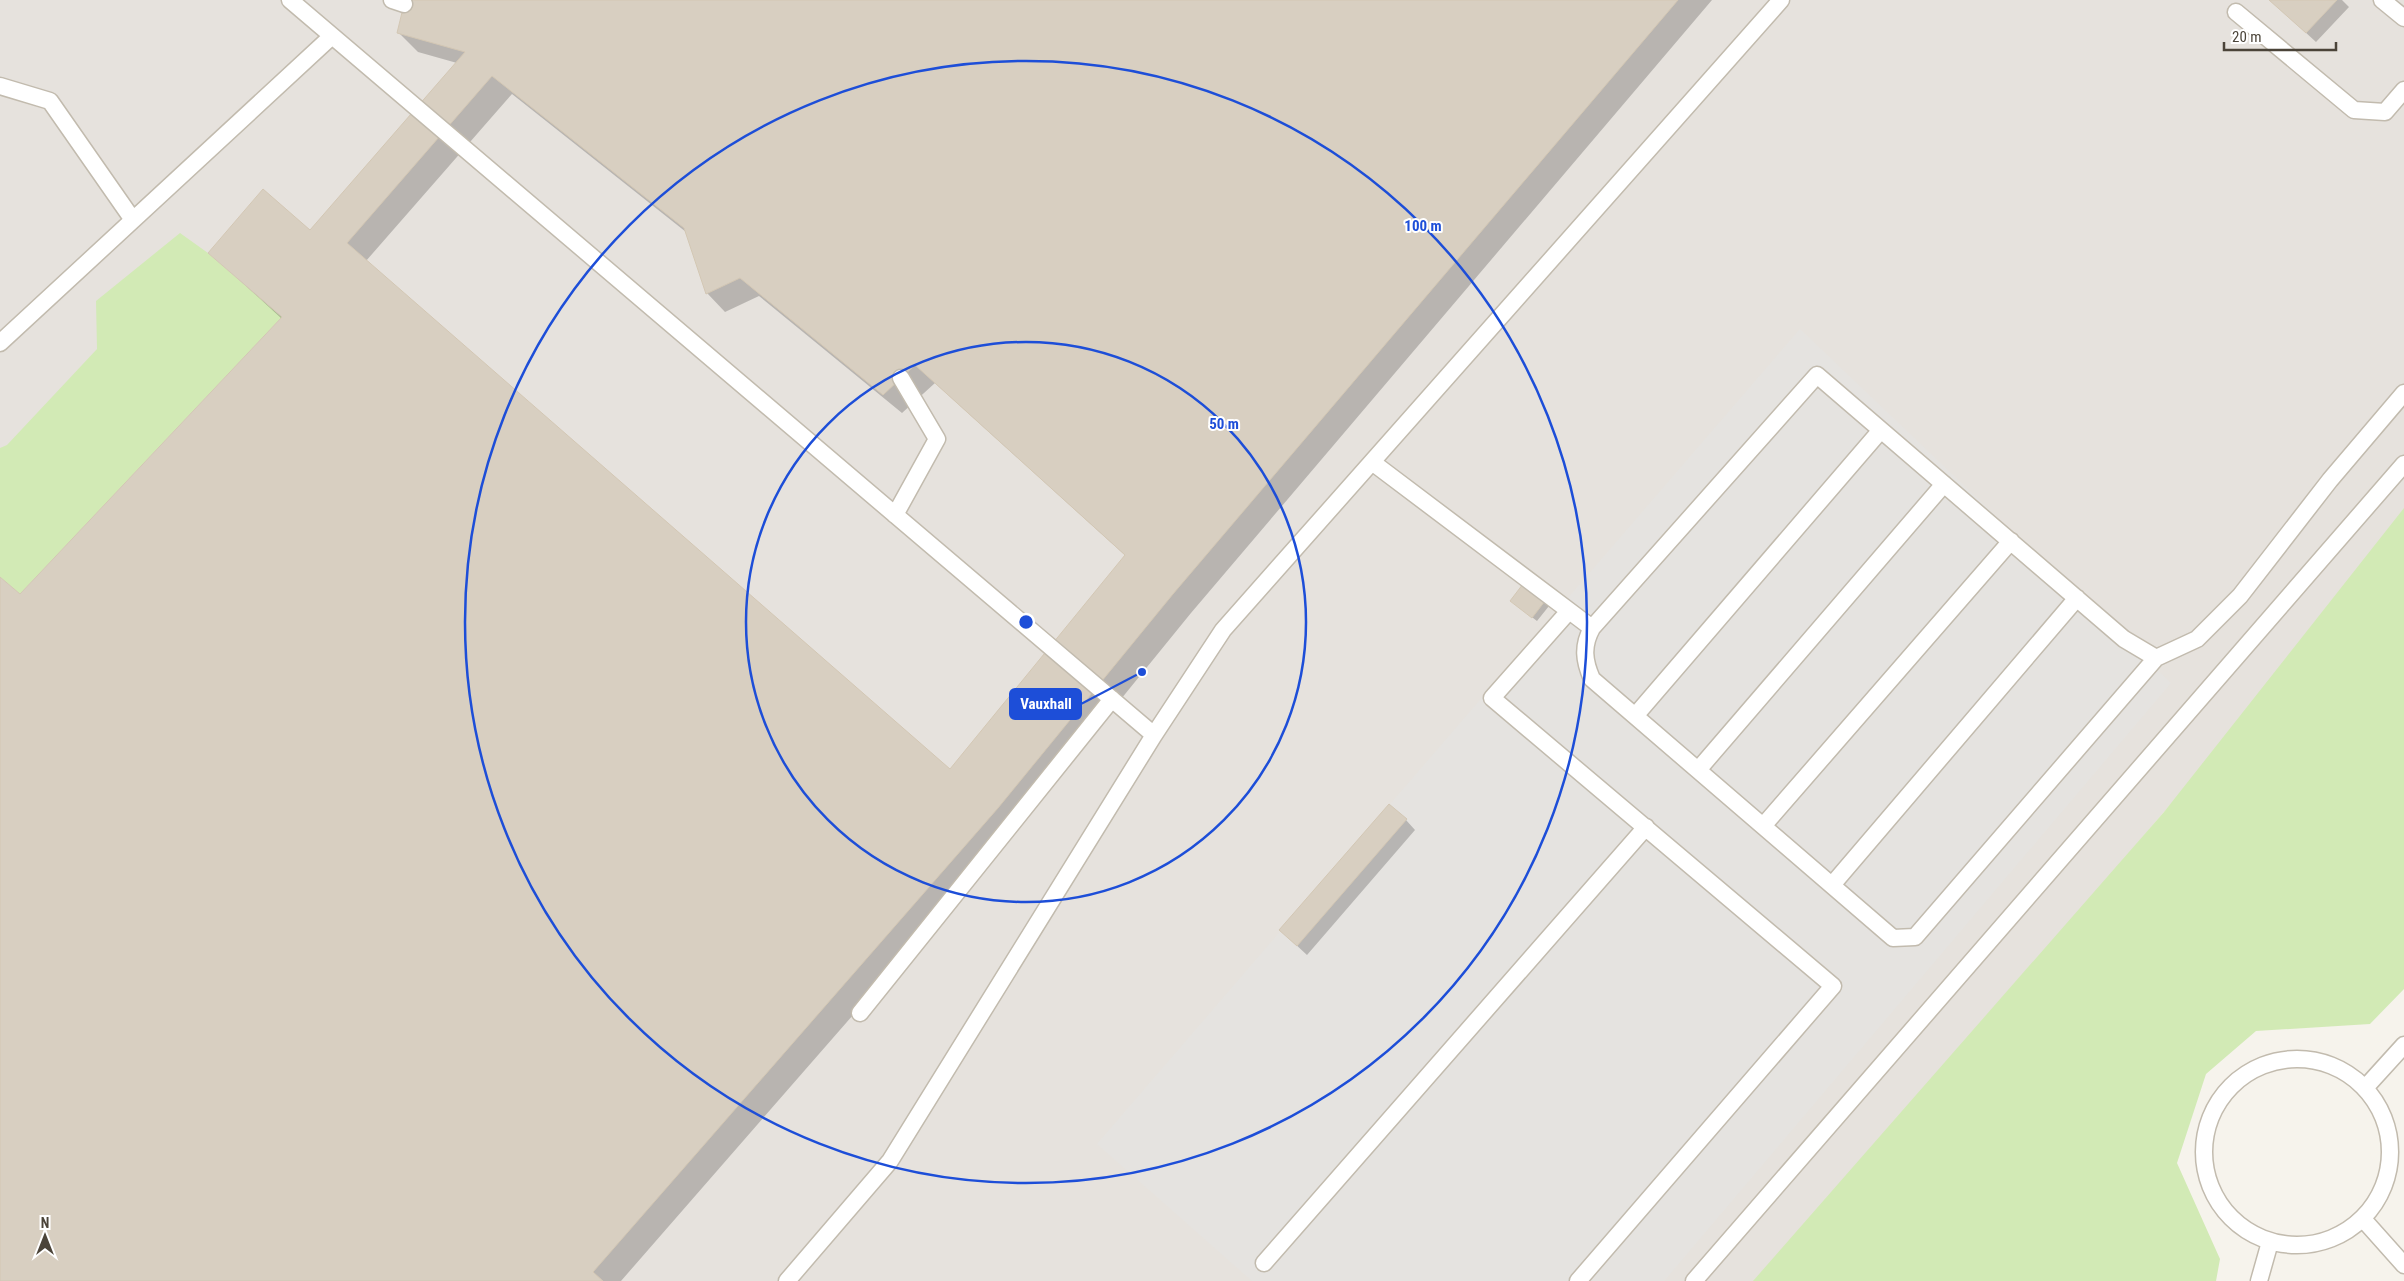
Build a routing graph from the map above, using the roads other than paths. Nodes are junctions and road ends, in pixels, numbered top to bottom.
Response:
1 (290, 0) edge
2 (1780, 0) edge
3 (2382, 0) edge
4 (2236, 12) dead end
5 (2404, 18) edge
6 (332, 36) junction
7 (0, 86) edge
8 (2404, 90) edge
9 (133, 220) junction
10 (0, 343) edge
11 (901, 378) dead end
12 (2404, 393) edge
13 (1881, 430) junction
14 (1372, 462) junction
15 (2404, 464) edge
16 (1944, 484) junction
17 (895, 515) junction
18 (2011, 542) junction
19 (2077, 598) junction
20 (1569, 611) junction
21 (1592, 628) junction
22 (2156, 658) junction
23 (1112, 699) junction
24 (1636, 716) junction
25 (1154, 735) junction
26 (1698, 770) junction
27 (1763, 826) junction
28 (1646, 827) junction
29 (1832, 885) junction
30 (860, 1013) dead end
31 (2404, 1045) edge
32 (2365, 1088) junction
33 (2363, 1219) junction
34 (2270, 1242) junction
35 (1264, 1263) dead end
36 (2404, 1265) edge
37 (786, 1281) edge
38 (1578, 1281) edge
39 (1694, 1281) edge
40 (2259, 1281) edge

1 - 6 lane
2 - 14 lane
3 - 5 lane
4 - 8 lane
6 - 9 lane
6 - 17 lane
7 - 9 lane
9 - 10 lane
11 - 17 lane
12 - 22 lane
13 - 16 lane
13 - 21 lane
13 - 24 lane
14 - 20 lane
14 - 25 lane
15 - 39 lane
16 - 18 lane
16 - 26 lane
17 - 23 lane
18 - 19 lane
18 - 27 lane
19 - 22 lane
19 - 29 lane
20 - 21 lane
20 - 28 lane
21 - 24 lane
22 - 29 lane
23 - 25 lane
23 - 30 lane
24 - 26 lane
25 - 37 lane
26 - 27 lane
27 - 29 lane
28 - 35 lane
28 - 38 lane
31 - 32 lane
32 - 33 lane
32 - 34 lane
33 - 34 lane
33 - 36 lane
34 - 40 lane

